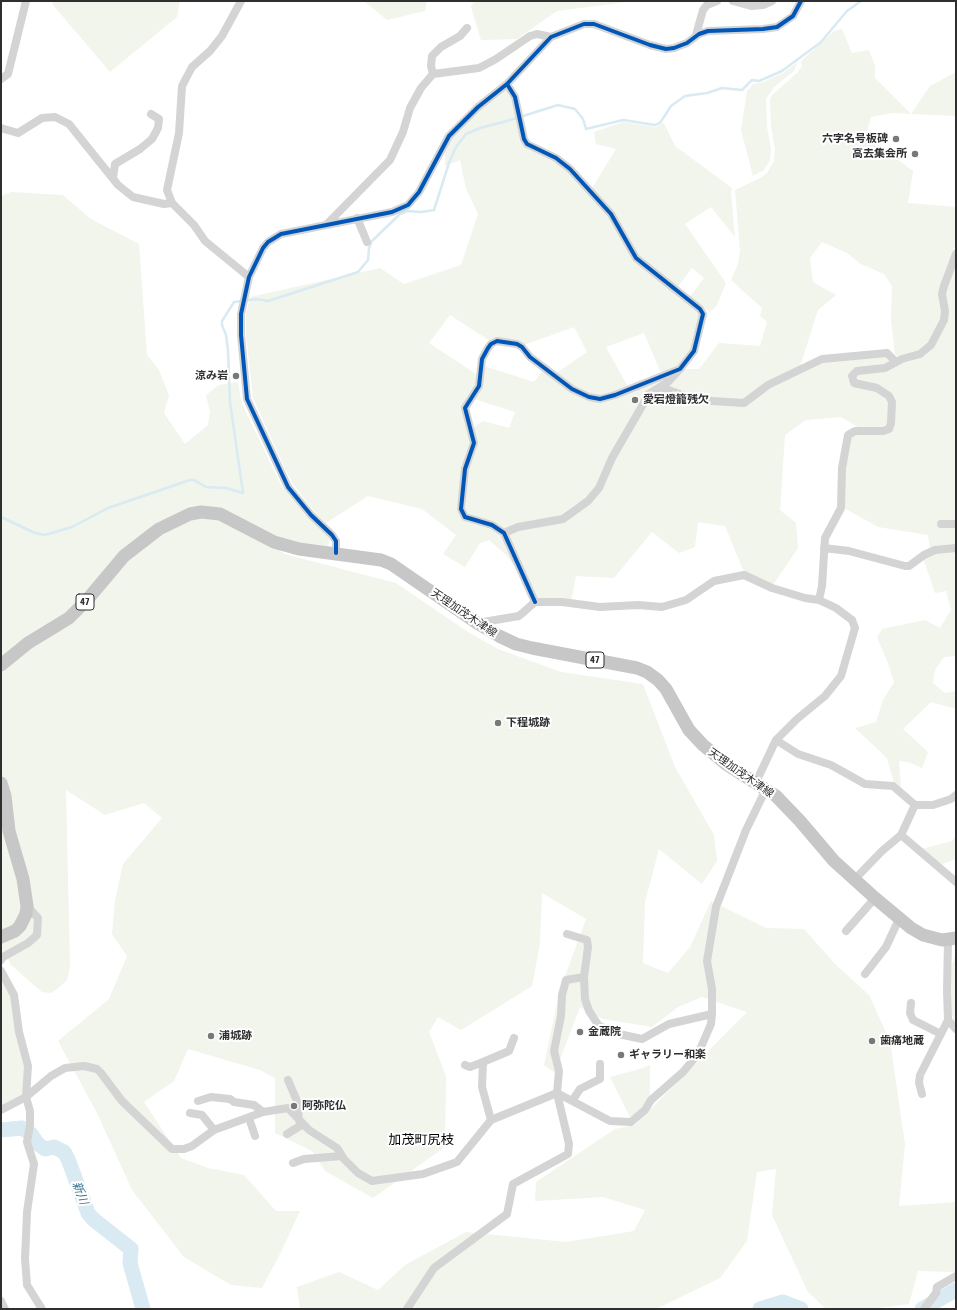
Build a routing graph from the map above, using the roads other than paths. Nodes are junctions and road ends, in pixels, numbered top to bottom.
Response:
1 (26, 1) edge
2 (241, 1) edge
3 (717, 1) edge
4 (733, 1) edge
5 (772, 1) edge
6 (801, 1) edge
7 (467, 28) dead end
8 (696, 35) junction
9 (551, 37) junction
10 (434, 74) junction
11 (1, 79) edge
12 (507, 84) junction
13 (151, 114) dead end
14 (1, 128) edge
15 (113, 178) junction
16 (172, 203) junction
17 (357, 218) junction
18 (326, 225) junction
19 (367, 242) dead end
20 (956, 254) edge
21 (249, 277) junction
22 (896, 362) junction
23 (680, 369) junction
24 (660, 387) junction
25 (941, 524) dead end
26 (956, 524) edge
27 (504, 534) junction
28 (824, 548) junction
29 (956, 548) edge
30 (336, 553) junction
31 (819, 600) junction
32 (535, 602) junction
33 (477, 623) junction
34 (1, 665) edge
35 (776, 740) junction
36 (1, 783) edge
37 (761, 785) junction
38 (956, 795) edge
39 (915, 805) junction
40 (901, 835) junction
41 (854, 880) junction
42 (956, 882) edge
43 (875, 898) junction
44 (27, 906) junction
45 (899, 919) junction
46 (846, 931) dead end
47 (567, 934) dead end
48 (1, 937) edge
49 (952, 939) edge
50 (1, 960) edge
51 (1, 971) edge
52 (865, 974) dead end
53 (584, 977) junction
54 (911, 1003) dead end
55 (712, 1014) junction
56 (948, 1020) junction
57 (956, 1029) edge
58 (940, 1034) junction
59 (514, 1038) dead end
60 (483, 1062) junction
61 (600, 1064) dead end
62 (464, 1065) dead end
63 (288, 1080) dead end
64 (557, 1093) junction
65 (922, 1094) dead end
66 (26, 1097) junction
67 (198, 1101) dead end
68 (572, 1101) junction
69 (1, 1110) edge
70 (263, 1112) junction
71 (190, 1113) dead end
72 (249, 1118) junction
73 (491, 1120) junction
74 (301, 1123) junction
75 (214, 1130) junction
76 (287, 1134) dead end
77 (256, 1136) dead end
78 (342, 1156) junction
79 (294, 1163) dead end
80 (956, 1276) edge
81 (1, 1301) edge
82 (5, 1309) edge
83 (42, 1309) edge
84 (407, 1309) edge
85 (924, 1309) edge

1 - 11 street
2 - 16 street
3 - 8 street
4 - 5 street
6 - 8 street
7 - 10 street
8 - 9 street
9 - 10 street
9 - 12 street
10 - 18 street
12 - 17 street
12 - 23 street
13 - 15 street
14 - 15 street
15 - 16 street
16 - 21 street
17 - 18 street
17 - 19 street
18 - 21 street
20 - 22 street
21 - 30 street
22 - 24 street
22 - 28 street
23 - 24 street
23 - 27 street
24 - 27 street
25 - 26 street
27 - 32 street
28 - 29 street
28 - 31 street
30 - 33 main road, 天理加茂木津線 / 47
30 - 34 main road, 天理加茂木津線 / 47
31 - 32 street
31 - 35 street
32 - 33 street
33 - 37 main road, 天理加茂木津線 / 47
35 - 37 street
35 - 39 street
36 - 44 main road
37 - 41 main road, 天理加茂木津線 / 47
37 - 55 street
38 - 39 street
39 - 40 street
40 - 41 street
40 - 42 street
41 - 43 main road, 天理加茂木津線 / 47
43 - 45 main road, 天理加茂木津線 / 47
43 - 46 street
44 - 48 main road
44 - 50 street
45 - 49 main road, 天理加茂木津線 / 47
45 - 52 street
47 - 53 street
49 - 56 street
51 - 66 street
53 - 55 street
53 - 64 street
54 - 58 street
55 - 68 street
56 - 57 street
56 - 58 street
58 - 65 street
59 - 60 street
60 - 62 street
60 - 73 street
61 - 68 street
63 - 74 street
64 - 68 street
64 - 73 street
64 - 84 street
66 - 69 street
66 - 75 street
66 - 83 street
67 - 70 street
70 - 72 street
70 - 74 street
71 - 75 street
72 - 75 street
72 - 77 street
73 - 78 street
74 - 76 street
74 - 78 street
78 - 79 street
80 - 85 street
81 - 82 street

